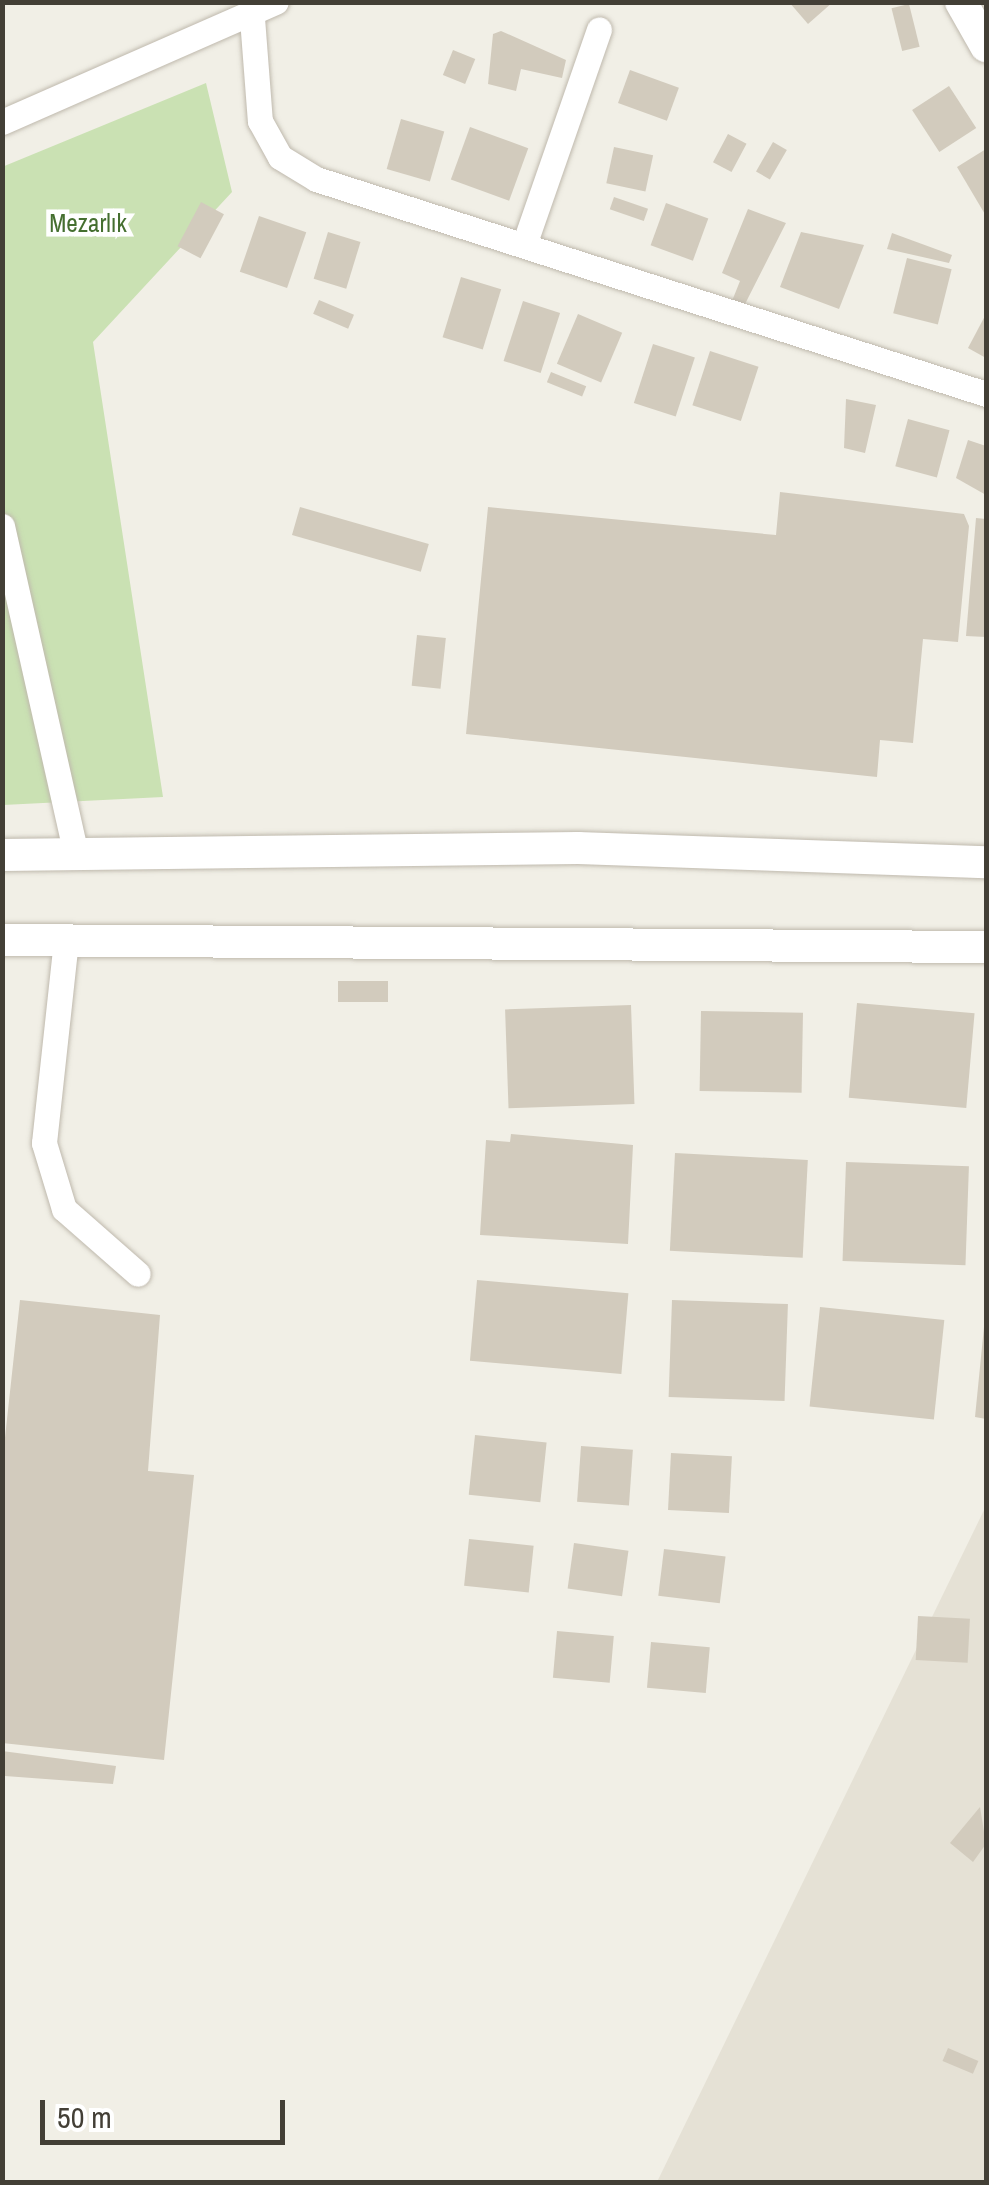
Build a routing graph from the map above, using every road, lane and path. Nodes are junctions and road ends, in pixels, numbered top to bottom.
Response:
1 (276, 2) edge
2 (961, 2) edge
3 (252, 18) junction
4 (599, 29) dead end
5 (986, 46) edge
6 (2, 122) edge
7 (524, 242) junction
8 (986, 394) edge
9 (2, 526) edge
10 (2, 855) edge
11 (76, 855) junction
12 (986, 862) edge
13 (2, 940) edge
14 (66, 940) junction
15 (986, 947) edge
16 (138, 1274) dead end

1 - 3 street
2 - 5 street
3 - 6 street
3 - 7 street
4 - 7 street
7 - 8 street
9 - 11 street
10 - 11 street
11 - 12 street
13 - 14 street
14 - 15 street
14 - 16 street

